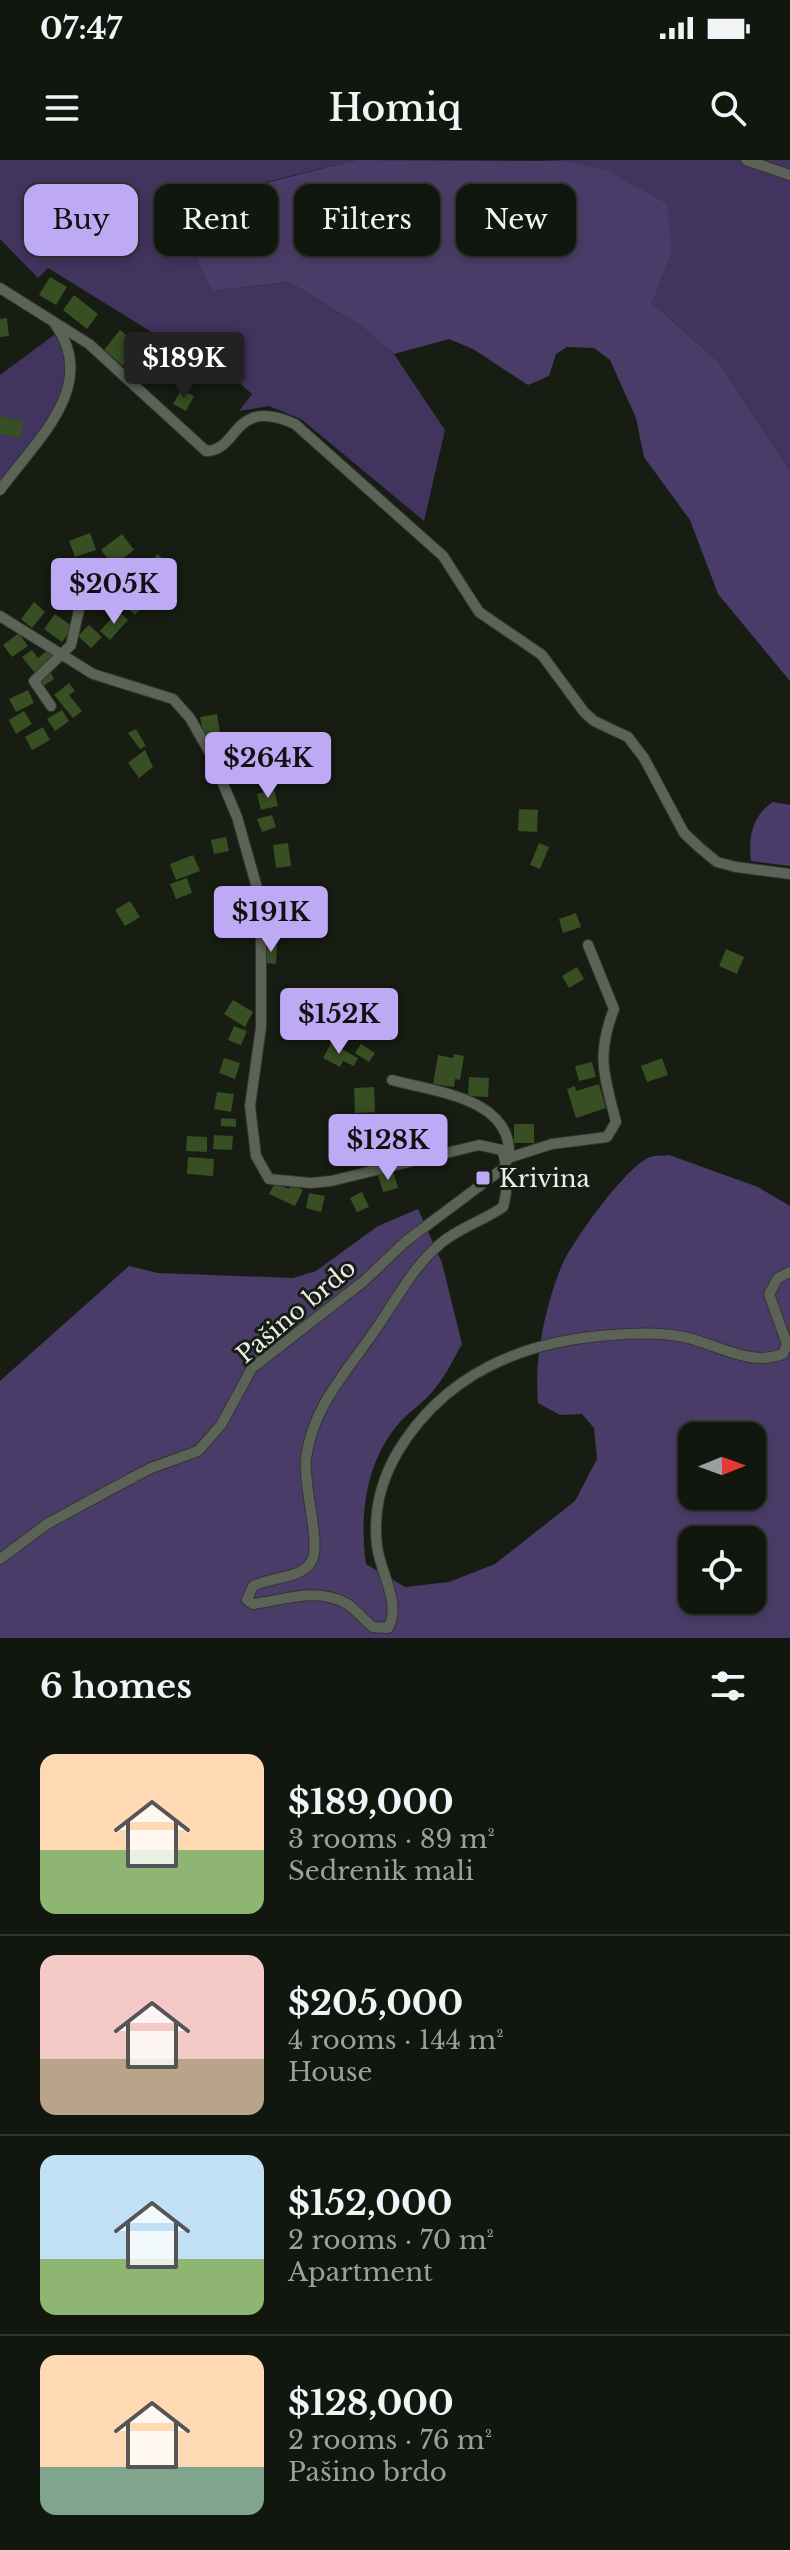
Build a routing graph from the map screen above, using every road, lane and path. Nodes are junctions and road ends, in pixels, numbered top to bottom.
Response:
1 (746, 160) edge
2 (790, 175) edge
3 (0, 288) edge
4 (49, 315) junction
5 (0, 490) edge
6 (121, 574) dead end
7 (0, 616) edge
8 (63, 655) junction
9 (51, 706) dead end
10 (790, 874) edge
11 (588, 945) dead end
12 (392, 1080) dead end
13 (506, 1161) junction
14 (790, 1272) edge
15 (0, 1559) edge

1 - 2 street
3 - 4 street
4 - 5 street
4 - 10 street
6 - 8 street
7 - 8 street
8 - 9 street
8 - 13 street
11 - 13 street, Pašino brdo
12 - 13 street
13 - 14 street
13 - 15 street, Pašino brdo

